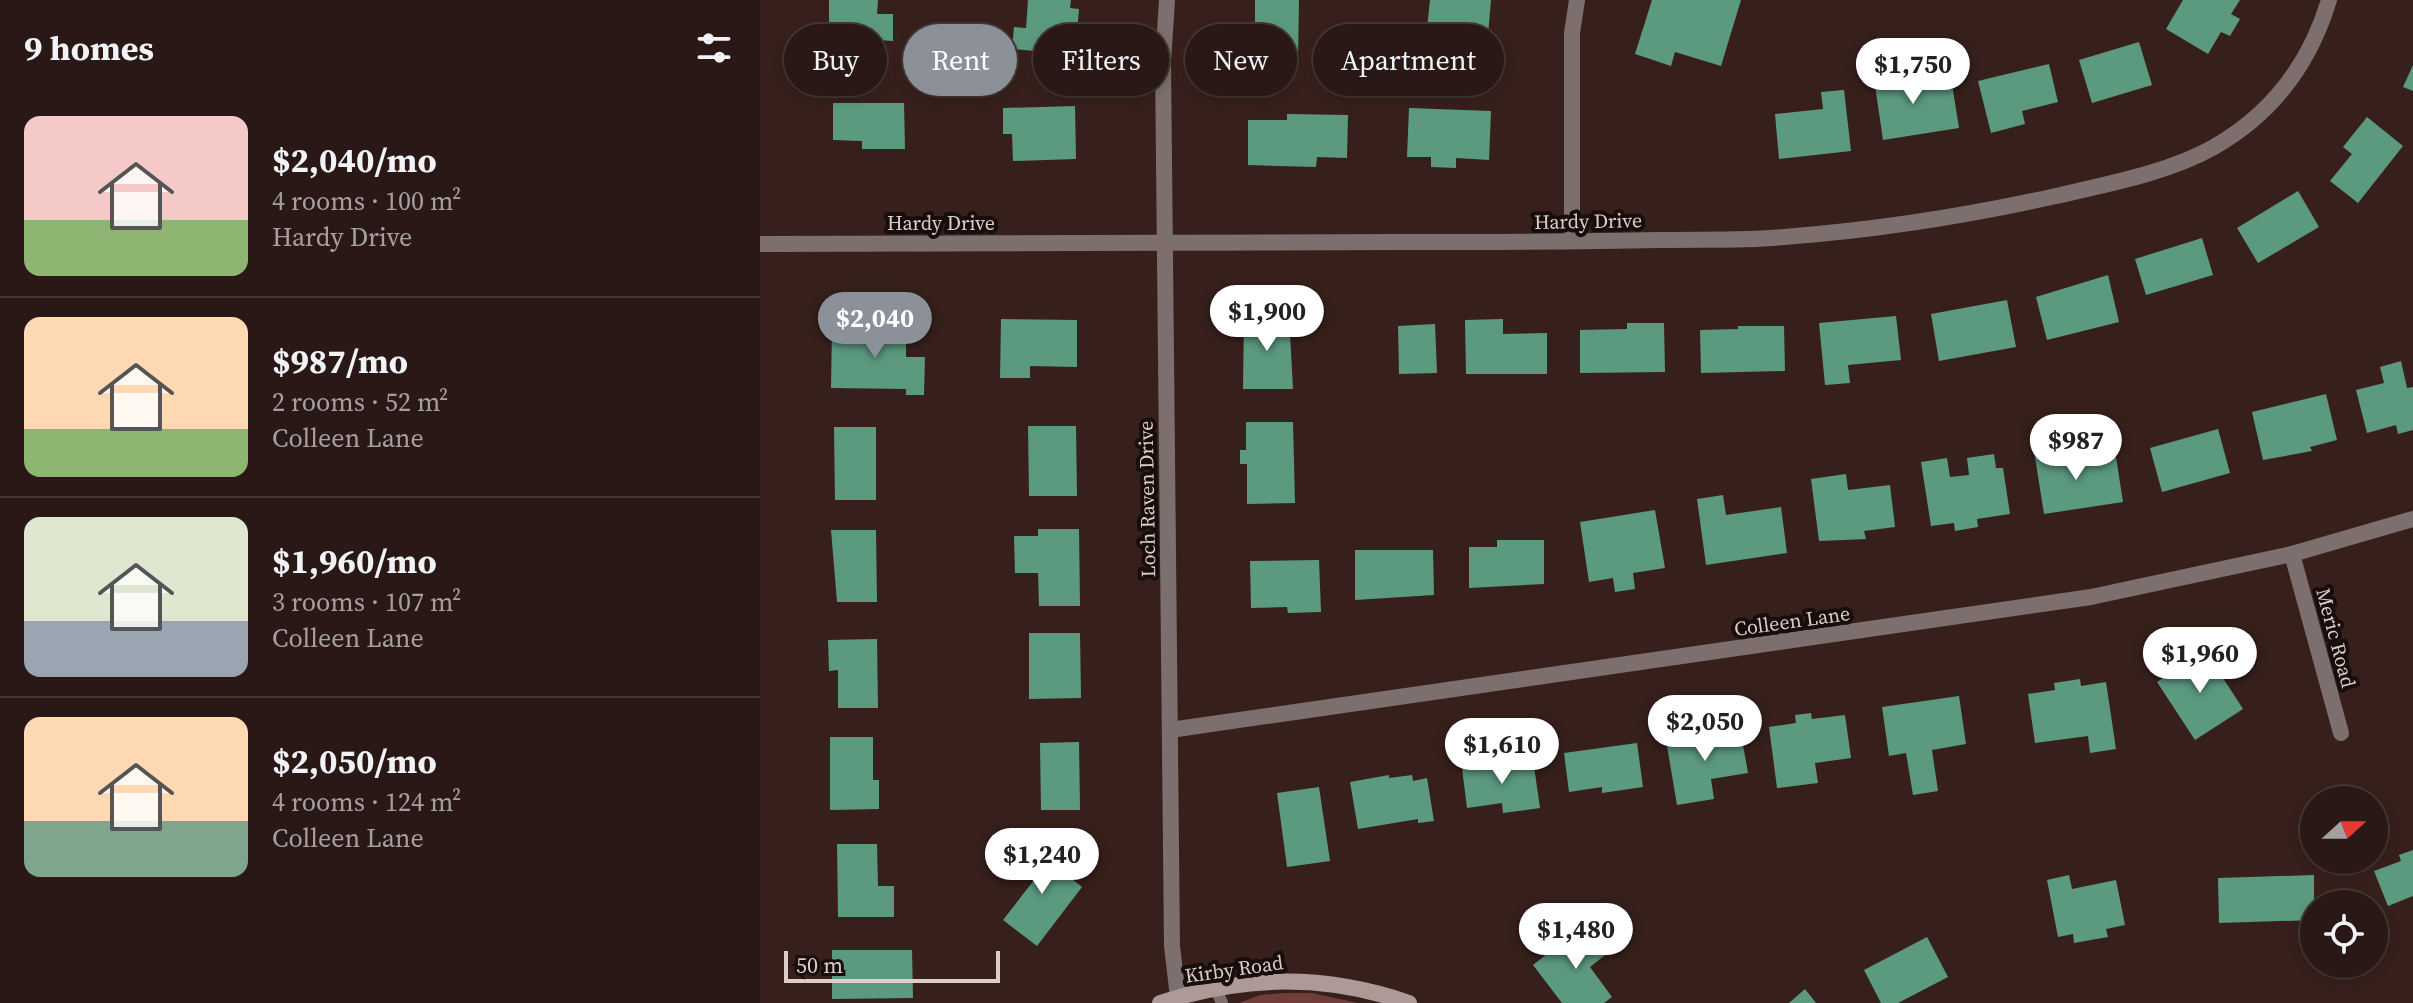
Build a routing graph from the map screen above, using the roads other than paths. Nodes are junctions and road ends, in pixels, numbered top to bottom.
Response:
1 (1167, 0) edge
2 (1577, 0) edge
3 (2329, 0) edge
4 (1572, 241) junction
5 (1164, 243) junction
6 (760, 244) edge
7 (2413, 519) edge
8 (2292, 554) junction
9 (1170, 730) junction
10 (2341, 733) dead end
11 (1219, 995) edge
12 (1178, 997) junction
13 (1160, 1003) edge
14 (1409, 1003) edge

1 - 5 street, Loch Raven Drive
2 - 4 street
3 - 4 street, Hardy Drive
4 - 5 street, Hardy Drive
5 - 6 street, Hardy Drive
5 - 9 street, Loch Raven Drive
7 - 8 street, Colleen Lane
8 - 9 street, Colleen Lane
8 - 10 street, Meric Road
9 - 12 street, Loch Raven Drive
11 - 12 main road, Kirby Road
11 - 14 main road, Kirby Road
12 - 13 main road, Kirby Road

